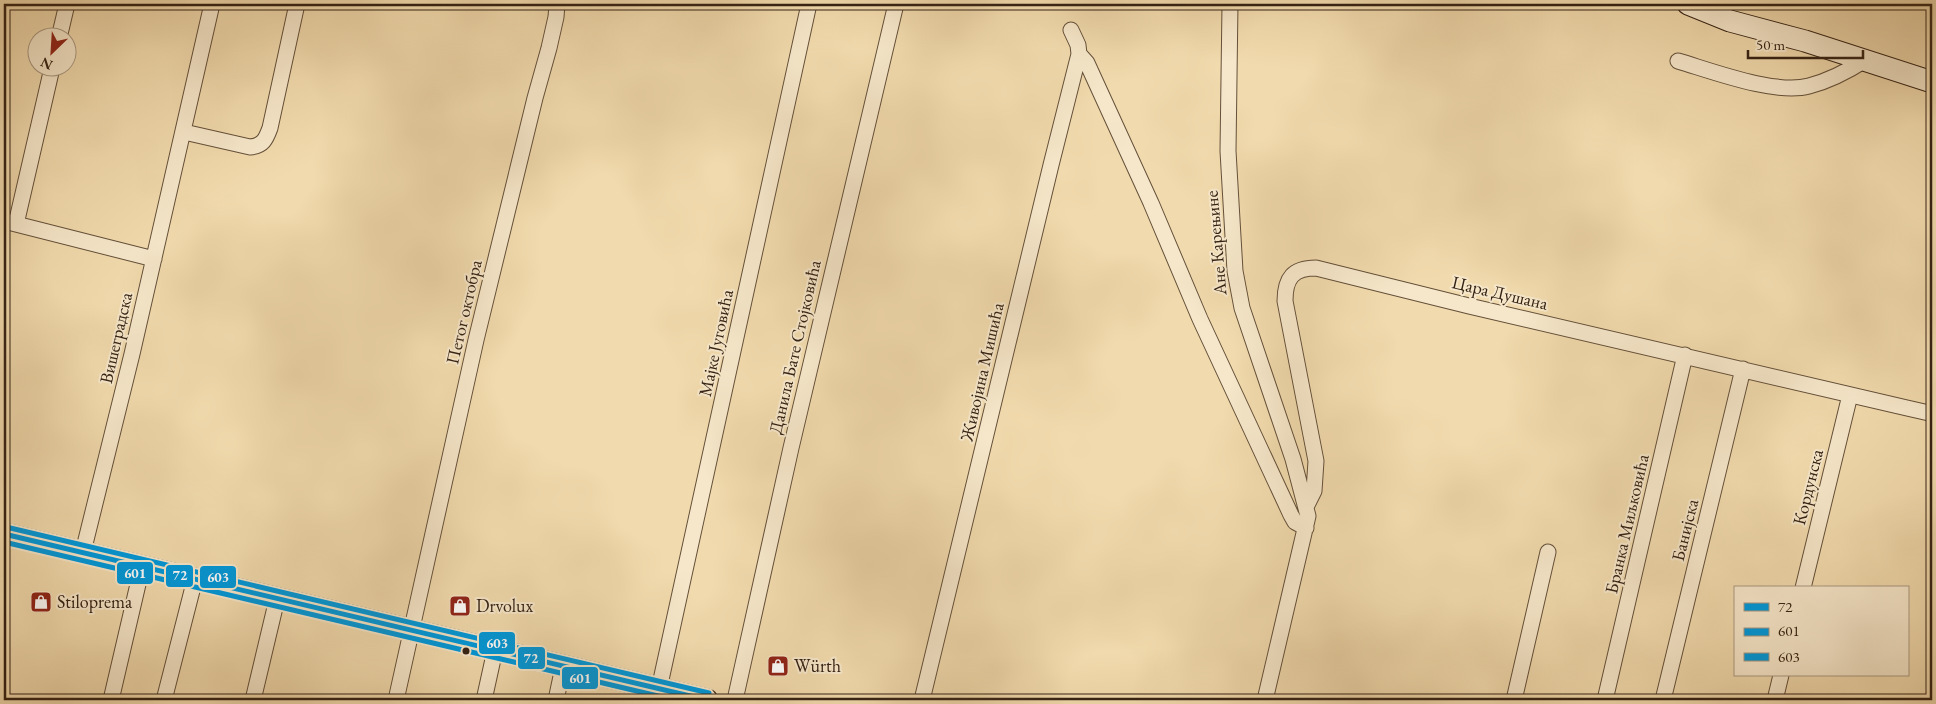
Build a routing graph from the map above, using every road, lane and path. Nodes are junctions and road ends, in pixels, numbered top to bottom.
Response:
1 (67, 4) edge
2 (212, 4) edge
3 (297, 4) edge
4 (557, 4) edge
5 (809, 4) edge
6 (896, 4) edge
7 (1230, 4) edge
8 (1688, 4) edge
9 (62, 28) edge
10 (1071, 30) dead end
11 (1079, 54) junction
12 (1865, 60) junction
13 (1678, 61) dead end
14 (49, 78) edge
15 (1932, 82) edge
16 (184, 132) junction
17 (10, 223) edge
18 (154, 260) junction
19 (1684, 355) junction
20 (1743, 370) junction
21 (1850, 395) junction
22 (1932, 411) edge
23 (1306, 507) junction
24 (1306, 528) junction
25 (4, 535) edge
26 (82, 552) junction
27 (1548, 552) dead end
28 (142, 566) junction
29 (195, 579) junction
30 (1803, 586) edge
31 (277, 599) junction
32 (411, 630) junction
33 (495, 650) junction
34 (563, 667) junction
35 (1781, 676) edge
36 (663, 694) edge
37 (111, 700) edge
38 (164, 700) edge
39 (254, 700) edge
40 (396, 700) edge
41 (484, 700) edge
42 (556, 700) edge
43 (707, 700) edge
44 (735, 700) edge
45 (922, 700) edge
46 (1265, 700) edge
47 (1514, 700) edge
48 (1605, 700) edge
49 (1664, 700) edge
50 (1775, 700) edge

1 - 9 street
2 - 16 street, Вишеградска
3 - 16 street
4 - 32 street, Петог октобра
5 - 36 street, Мајке Југовића
6 - 44 street, Данила Бате Стојковића
7 - 23 street, Ане Карењине
8 - 12 main road
10 - 11 street
11 - 24 street, Ане Карењине
11 - 45 street, Живојина Мишића
12 - 13 street
12 - 15 main road
14 - 17 street
16 - 18 street, Вишеградска
17 - 18 street
18 - 26 street, Вишеградска
19 - 20 street, Цара Душана
19 - 23 street, Цара Душана
19 - 48 street, Бранка Миљковића
20 - 21 street, Цара Душана
20 - 49 street, Банијска
21 - 22 street, Цара Душана
21 - 30 street, Кордунска
23 - 24 street, Ане Карењине
24 - 46 street, Ане Карењине
25 - 26 main road
26 - 28 main road
27 - 47 street
28 - 29 main road
28 - 37 street
29 - 31 main road
29 - 38 street
31 - 32 main road
31 - 39 street
32 - 33 main road
32 - 40 street, Петог октобра
33 - 34 main road
33 - 41 street
34 - 36 main road
34 - 42 street
35 - 50 street
36 - 43 main road

